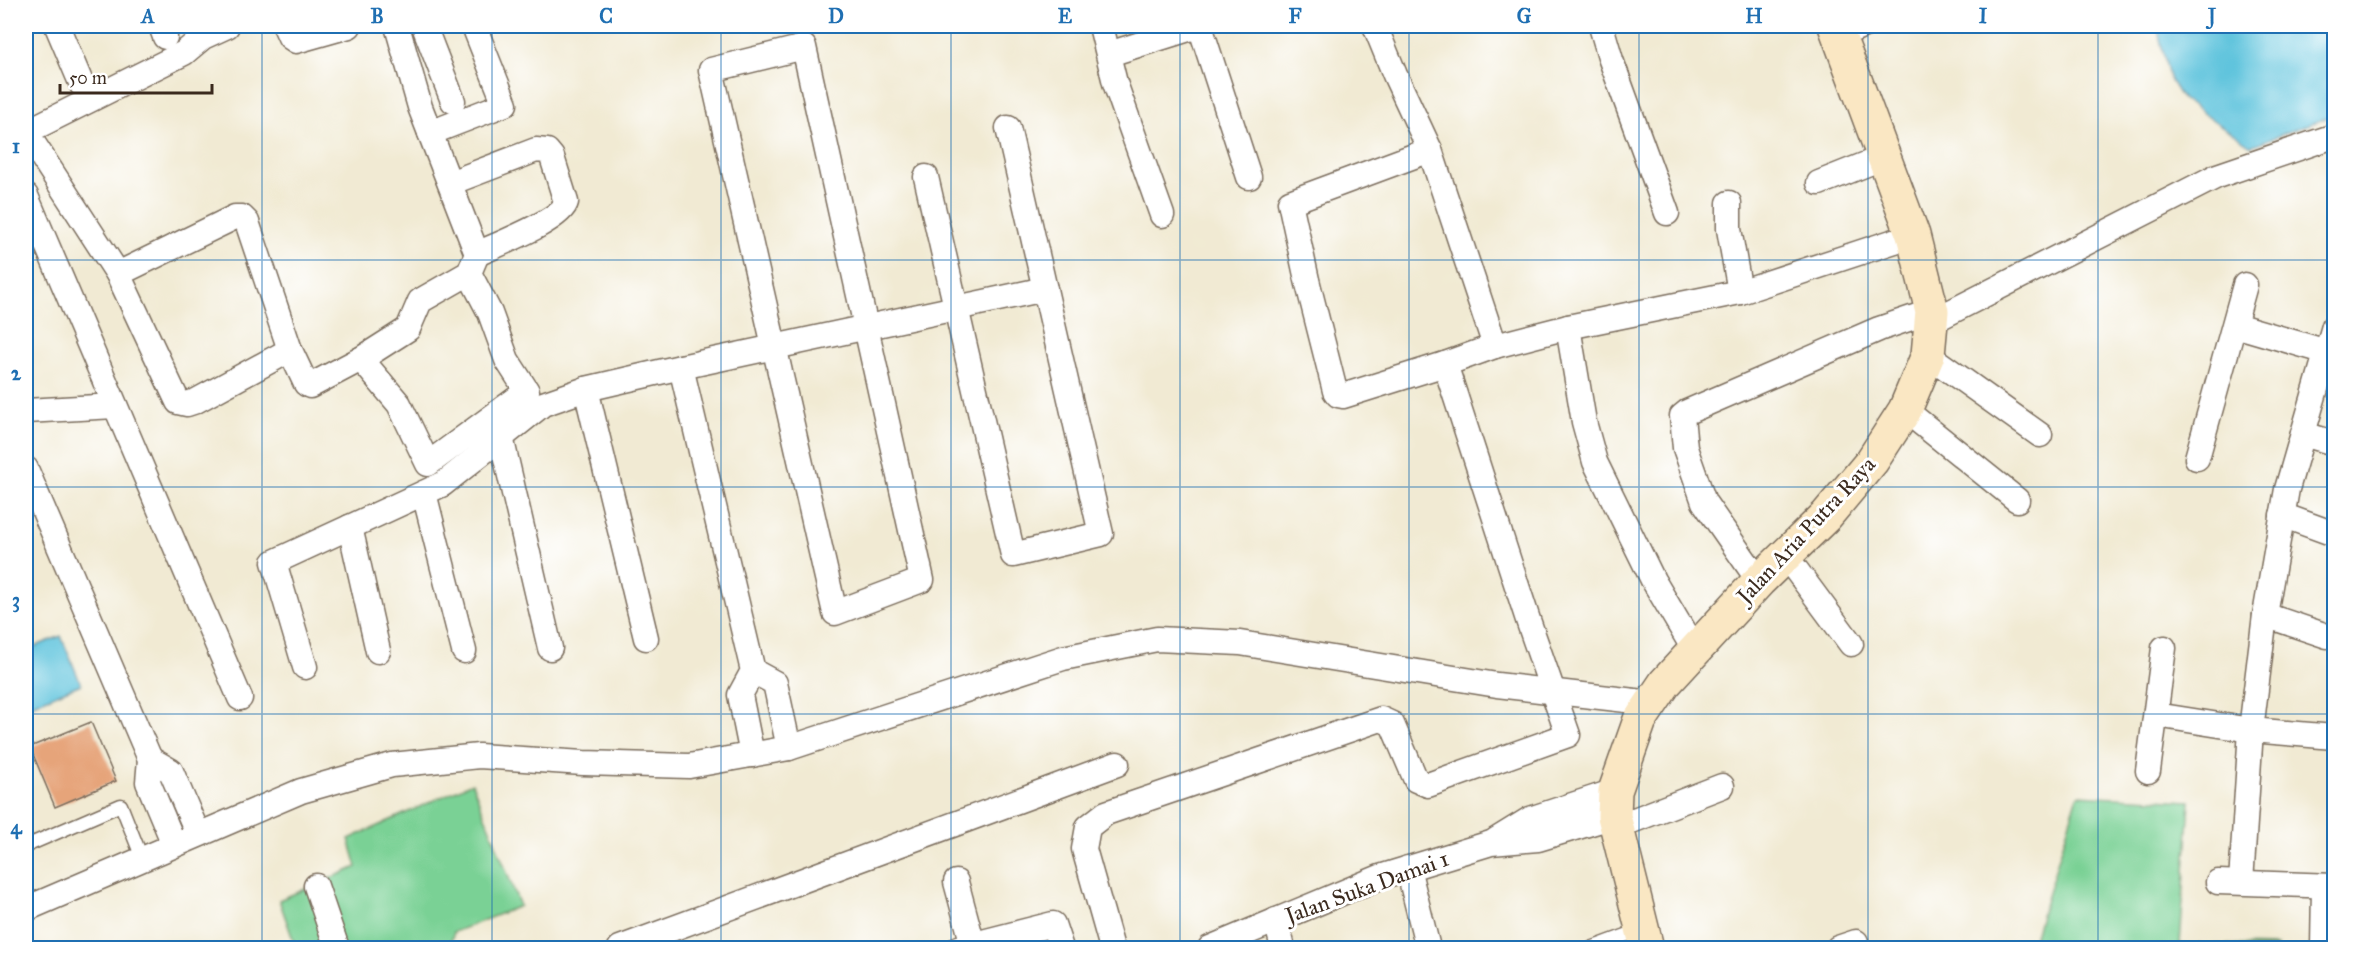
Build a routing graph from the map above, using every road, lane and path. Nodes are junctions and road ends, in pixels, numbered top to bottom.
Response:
1 (57, 26) edge
2 (227, 26) edge
3 (285, 26) edge
4 (349, 26) edge
5 (397, 26) edge
6 (424, 26) edge
7 (474, 26) edge
8 (1101, 26) edge
9 (1199, 26) edge
10 (1375, 26) edge
11 (1601, 26) edge
12 (1877, 26) edge
13 (1838, 33) edge
14 (1109, 54) junction
15 (82, 85) dead end
16 (453, 101) dead end
17 (1008, 128) dead end
18 (430, 133) junction
19 (2333, 138) edge
20 (1430, 150) junction
21 (1884, 157) junction
22 (926, 177) dead end
23 (1249, 177) dead end
24 (450, 183) junction
25 (1819, 183) dead end
26 (26, 196) edge
27 (1729, 203) dead end
28 (1667, 213) dead end
29 (1162, 215) dead end
30 (1913, 235) junction
31 (473, 263) junction
32 (118, 274) junction
33 (2245, 285) dead end
34 (1045, 289) junction
35 (1740, 292) junction
36 (956, 308) junction
37 (1932, 316) junction
38 (2235, 325) junction
39 (2334, 326) edge
40 (1568, 327) junction
41 (866, 328) junction
42 (1495, 346) junction
43 (774, 347) junction
44 (290, 350) junction
45 (2327, 352) junction
46 (1928, 355) junction
47 (361, 359) junction
48 (1445, 364) junction
49 (681, 367) junction
50 (586, 389) junction
51 (115, 405) junction
52 (1905, 410) junction
53 (26, 411) edge
54 (2303, 434) junction
55 (2040, 435) dead end
56 (501, 437) junction
57 (2334, 443) edge
58 (2197, 458) dead end
59 (26, 469) edge
60 (424, 493) junction
61 (2017, 500) dead end
62 (2282, 515) junction
63 (350, 527) junction
64 (2334, 534) edge
65 (1785, 555) junction
66 (1759, 581) junction
67 (2265, 615) junction
68 (2327, 636) dead end
69 (646, 638) dead end
70 (1851, 644) dead end
71 (550, 648) dead end
72 (2164, 648) dead end
73 (378, 651) dead end
74 (464, 651) dead end
75 (1695, 651) junction
76 (304, 667) dead end
77 (753, 671) junction
78 (1552, 690) junction
79 (240, 698) dead end
80 (1652, 703) junction
81 (2156, 715) junction
82 (2251, 730) junction
83 (2334, 737) edge
84 (789, 748) junction
85 (752, 755) junction
86 (150, 759) junction
87 (1117, 764) dead end
88 (2148, 771) dead end
89 (1722, 786) dead end
90 (1615, 811) junction
91 (198, 834) junction
92 (28, 841) edge
93 (174, 844) junction
94 (142, 858) junction
95 (1408, 868) junction
96 (956, 882) dead end
97 (316, 886) dead end
98 (2329, 886) edge
99 (26, 909) edge
100 (1276, 920) junction
101 (1644, 939) edge
102 (966, 947) edge
103 (338, 948) edge
104 (620, 948) edge
105 (1061, 948) edge
106 (1112, 948) edge
107 (1210, 948) edge
108 (1283, 948) edge
109 (1428, 948) edge
110 (1592, 948) edge
111 (2323, 948) edge

1 - 15 street
2 - 32 street
3 - 4 street
5 - 18 street
6 - 16 street
7 - 18 street
8 - 14 street
9 - 14 street
9 - 23 street
10 - 20 street
11 - 28 street
12 - 13 lane
13 - 21 main road, Jalan Aria Putra Raya
14 - 29 street
17 - 34 street
18 - 24 street
19 - 37 street
20 - 42 street
20 - 48 street
21 - 25 street
21 - 30 main road, Jalan Aria Putra Raya
22 - 36 street
24 - 31 street
24 - 31 street
26 - 51 street
27 - 35 street
30 - 35 street
30 - 37 main road, Jalan Aria Putra Raya
31 - 47 street
31 - 47 street
32 - 44 street
32 - 44 street
33 - 38 street
34 - 36 street
34 - 36 street
35 - 40 street
36 - 41 street
37 - 46 main road, Jalan Aria Putra Raya
37 - 66 street
38 - 45 street
38 - 58 street
39 - 45 street
40 - 42 street
40 - 75 street
41 - 43 street
41 - 43 street
41 - 43 street
42 - 48 street
43 - 49 street
44 - 47 street
45 - 54 street
46 - 52 main road, Jalan Aria Putra Raya
46 - 55 street
48 - 78 street
49 - 50 street
49 - 77 street
50 - 56 street
50 - 69 street
51 - 53 street
51 - 79 street
52 - 61 street
52 - 65 main road, Jalan Aria Putra Raya
54 - 57 street
54 - 62 street
56 - 60 street
56 - 71 street
59 - 86 street
60 - 63 street
60 - 74 street
62 - 64 street
62 - 67 street
63 - 73 street
63 - 76 street
65 - 66 main road, Jalan Aria Putra Raya
65 - 70 street
66 - 75 main road, Jalan Aria Putra Raya
67 - 68 street
67 - 82 street
72 - 81 street
75 - 80 main road, Jalan Aria Putra Raya
77 - 84 street
77 - 85 street
78 - 80 street
78 - 84 street
78 - 106 street
80 - 90 main road, Jalan Aria Putra Raya
81 - 82 street
81 - 88 street
82 - 83 street
82 - 98 street
84 - 85 street
85 - 91 street
86 - 91 street
86 - 93 street
87 - 104 street
89 - 90 street, Jalan Suka Damai 1
90 - 95 street, Jalan Suka Damai 1
90 - 101 main road
91 - 93 street
92 - 94 lane
93 - 94 street
94 - 99 street
95 - 100 street, Jalan Suka Damai 1
95 - 109 street
96 - 102 street
97 - 103 street
98 - 111 street
100 - 107 street, Jalan Suka Damai 1
100 - 108 street
101 - 110 lane
102 - 105 street

